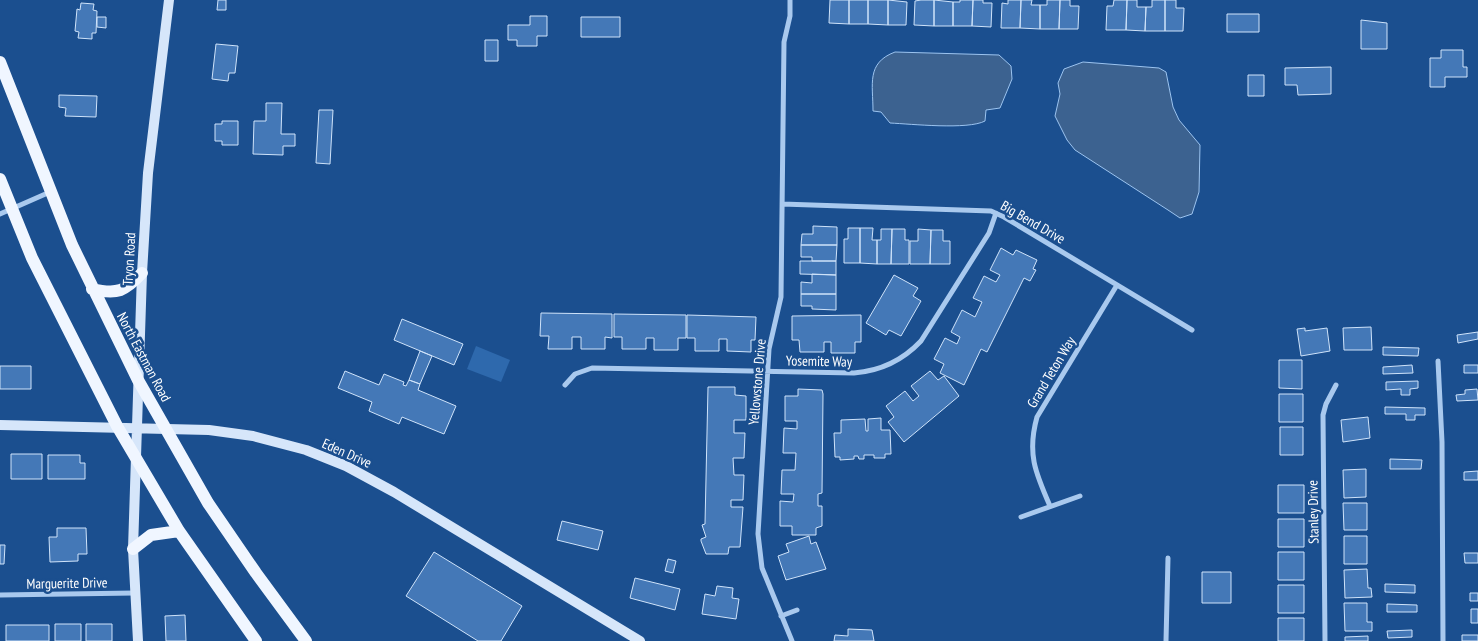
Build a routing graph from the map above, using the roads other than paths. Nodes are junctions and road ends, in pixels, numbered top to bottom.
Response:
1 (169, 0) edge
2 (790, 0) edge
3 (0, 62) edge
4 (0, 179) edge
5 (50, 192) junction
6 (782, 204) junction
7 (6, 211) edge
8 (996, 213) junction
9 (142, 273) junction
10 (1117, 285) junction
11 (92, 289) junction
12 (1192, 330) dead end
13 (1438, 360) dead end
14 (767, 371) junction
15 (138, 380) junction
16 (565, 385) dead end
17 (1336, 386) dead end
18 (0, 426) edge
19 (117, 426) junction
20 (137, 427) junction
21 (166, 428) junction
22 (135, 458) junction
23 (1080, 496) dead end
24 (1050, 506) junction
25 (1021, 517) dead end
26 (179, 531) junction
27 (133, 549) junction
28 (1168, 558) dead end
29 (134, 593) junction
30 (0, 595) edge
31 (797, 610) dead end
32 (781, 616) junction
33 (138, 641) edge
34 (256, 641) edge
35 (306, 641) edge
36 (640, 641) edge
37 (792, 641) edge
38 (1166, 641) edge
39 (1325, 641) edge
40 (1443, 641) edge

1 - 9 street, Tryon Road
2 - 6 street, Yellowstone Drive
3 - 5 main road, North Eastman Road
4 - 7 main road
5 - 7 street
5 - 11 main road, North Eastman Road
6 - 8 street, Big Bend Drive
6 - 14 street, Yellowstone Drive
7 - 19 main road
8 - 10 street, Big Bend Drive
8 - 14 street, Yosemite Way
9 - 11 main road
9 - 15 street, Tryon Road
10 - 12 street, Big Bend Drive
10 - 24 street, Grand Teton Way
11 - 15 main road, North Eastman Road
13 - 40 street
14 - 16 street, Yosemite Way
14 - 32 street, Yellowstone Drive
15 - 20 street, Tryon Road
15 - 21 main road, North Eastman Road
17 - 39 street, Stanley Drive
18 - 19 street, Eden Drive
19 - 20 street, Eden Drive
19 - 22 main road
20 - 21 street, Eden Drive
20 - 22 street, Tryon Road
21 - 35 main road, North Eastman Road
21 - 36 street, Eden Drive
22 - 26 main road
22 - 27 street, Tryon Road
23 - 24 street
24 - 25 street
26 - 27 main road
26 - 34 main road
27 - 29 street, Tryon Road
28 - 38 street
29 - 30 street, Marguerite Drive
29 - 33 street, Tryon Road
31 - 32 street
32 - 37 street, Yellowstone Drive

